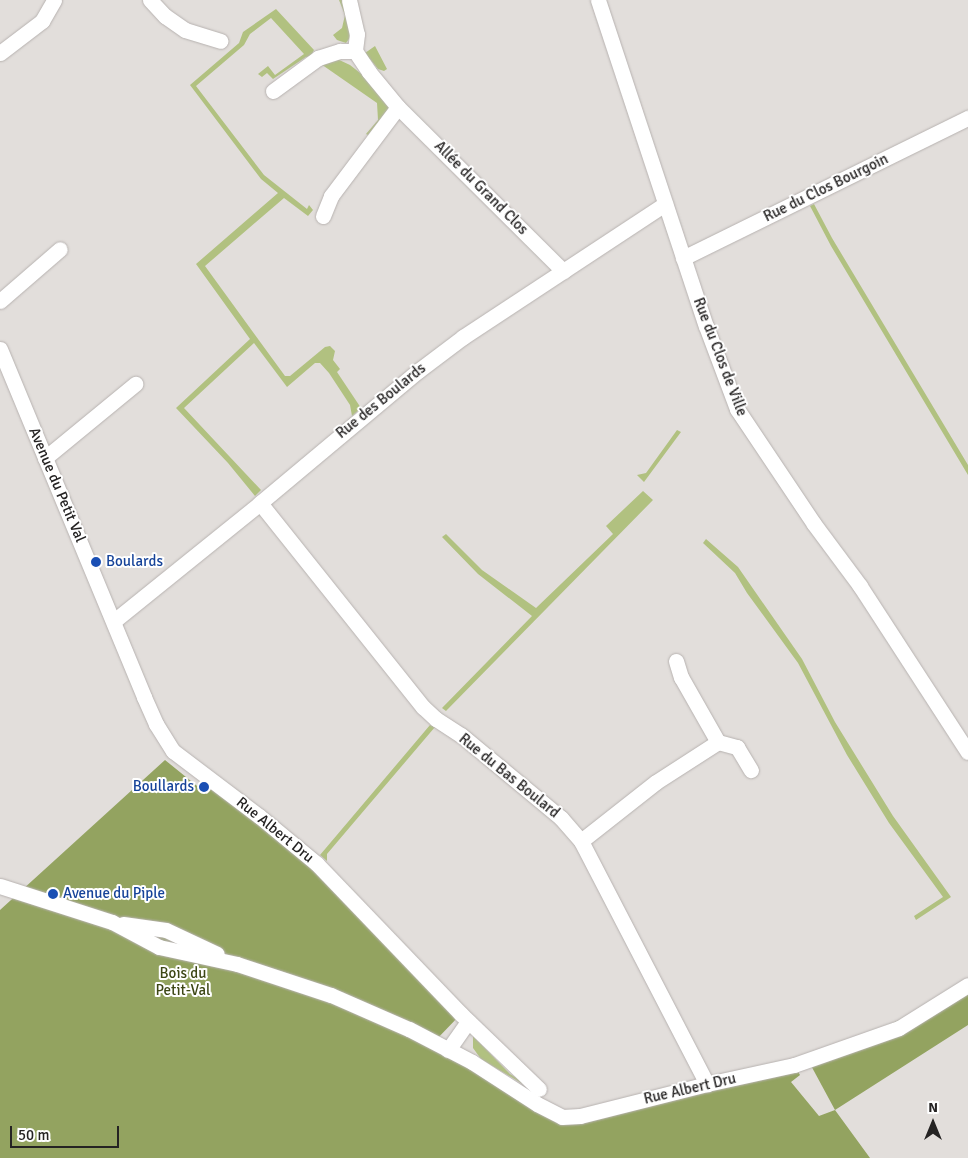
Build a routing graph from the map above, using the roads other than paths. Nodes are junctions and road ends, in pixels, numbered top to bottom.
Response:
1 (54, 0) edge
2 (150, 0) edge
3 (348, 0) edge
4 (598, 0) edge
5 (220, 41) dead end
6 (355, 51) junction
7 (0, 53) edge
8 (273, 91) dead end
9 (398, 107) junction
10 (968, 118) edge
11 (665, 204) junction
12 (323, 216) dead end
13 (60, 249) dead end
14 (683, 258) junction
15 (563, 271) junction
16 (0, 300) edge
17 (0, 349) edge
18 (135, 384) dead end
19 (46, 458) junction
20 (260, 503) junction
21 (114, 621) junction
22 (676, 661) dead end
23 (718, 742) junction
24 (968, 752) edge
25 (751, 770) dead end
26 (582, 841) junction
27 (0, 886) edge
28 (968, 984) edge
29 (468, 1021) junction
30 (448, 1050) junction
31 (707, 1084) junction
32 (539, 1089) dead end

1 - 7 street
2 - 5 street
3 - 6 street
4 - 11 street, Rue du Clos de Ville
6 - 8 street
6 - 9 street, Allée du Grand Clos
9 - 12 street
9 - 15 street, Allée du Grand Clos
10 - 14 street, Rue du Clos Bourgoin
11 - 14 street, Rue du Clos de Ville
11 - 15 street, Rue des Boulards
13 - 16 street
14 - 24 street, Rue du Clos de Ville
15 - 20 street, Rue des Boulards
17 - 19 street, Avenue du Petit Val
18 - 19 street
19 - 21 street, Avenue du Petit Val
20 - 21 street, Rue des Boulards
20 - 26 street, Rue du Bas Boulard
21 - 29 street, Rue Albert Dru
22 - 23 street
23 - 25 street
23 - 26 street
26 - 31 street, Rue du Bas Boulard
27 - 30 street
28 - 31 street, Rue Albert Dru
29 - 30 street
29 - 32 street, Rue Albert Dru
30 - 31 street, Rue Albert Dru

